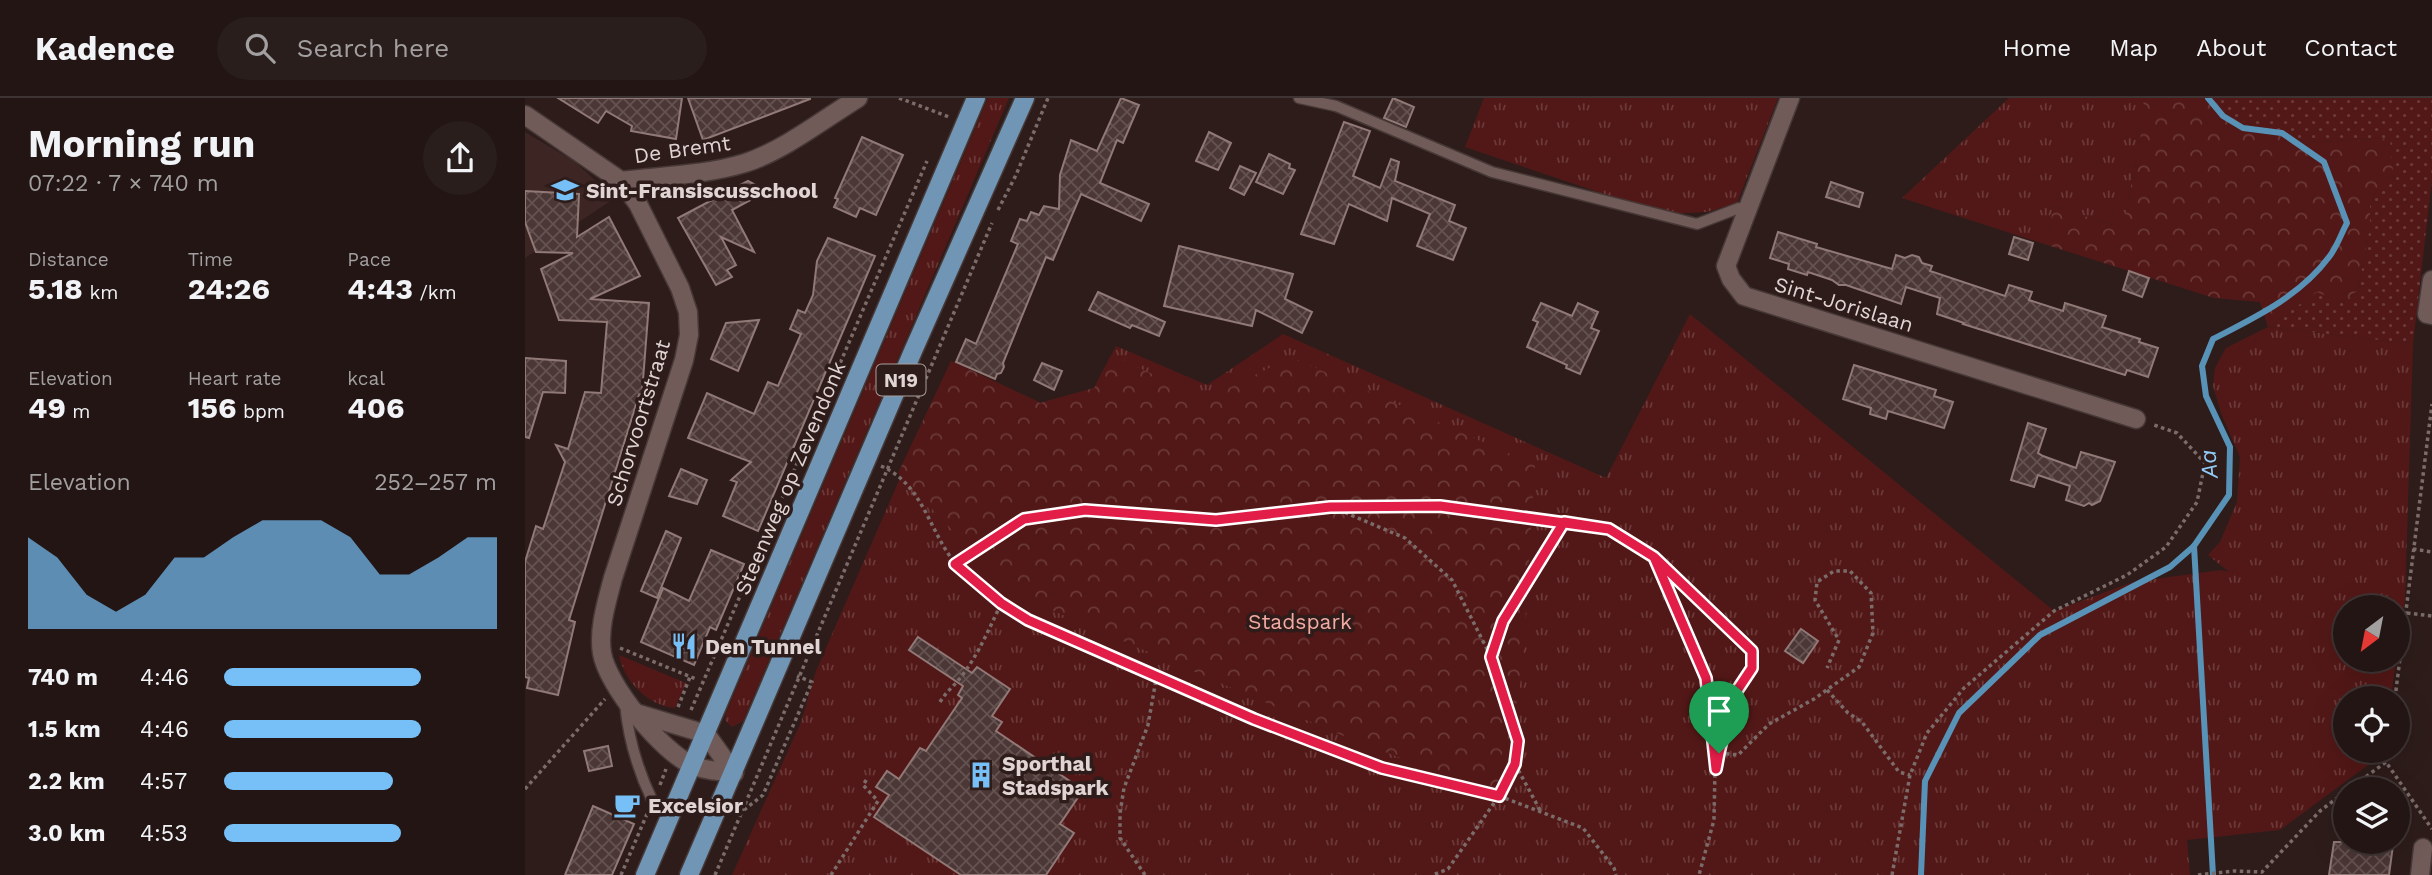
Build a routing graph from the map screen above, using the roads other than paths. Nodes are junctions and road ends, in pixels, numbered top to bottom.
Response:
1 (858, 98) edge
2 (977, 98) edge
3 (1025, 98) edge
4 (1299, 98) edge
5 (1790, 98) edge
6 (525, 115) edge
7 (621, 181) junction
8 (1747, 211) junction
9 (2432, 280) edge
10 (2432, 315) edge
11 (2136, 419) road end
12 (620, 693) junction
13 (636, 713) junction
14 (706, 734) junction
15 (692, 766) junction
16 (734, 773) junction
17 (653, 802) dead end
18 (2423, 848) dead end
19 (645, 875) edge
20 (689, 875) edge
21 (2420, 875) edge

1 - 7 street, De Bremt
2 - 14 main road, Steenweg op Zevendonk / N19
3 - 16 main road, N19
4 - 8 lane
5 - 8 street, Sint-Jorislaan
6 - 7 street, Schorvoortstraat
7 - 12 street, Schorvoortstraat
8 - 11 street, Sint-Jorislaan
9 - 10 street
12 - 13 street, Schorvoortstraat
12 - 17 lane
13 - 14 street
13 - 15 street, Schorvoortstraat
14 - 15 main road, Steenweg op Zevendonk / N19
14 - 16 street
15 - 16 street, Schorvoortstraat
15 - 19 main road, Steenweg op Zevendonk / N19
16 - 20 main road, N19
18 - 21 street

